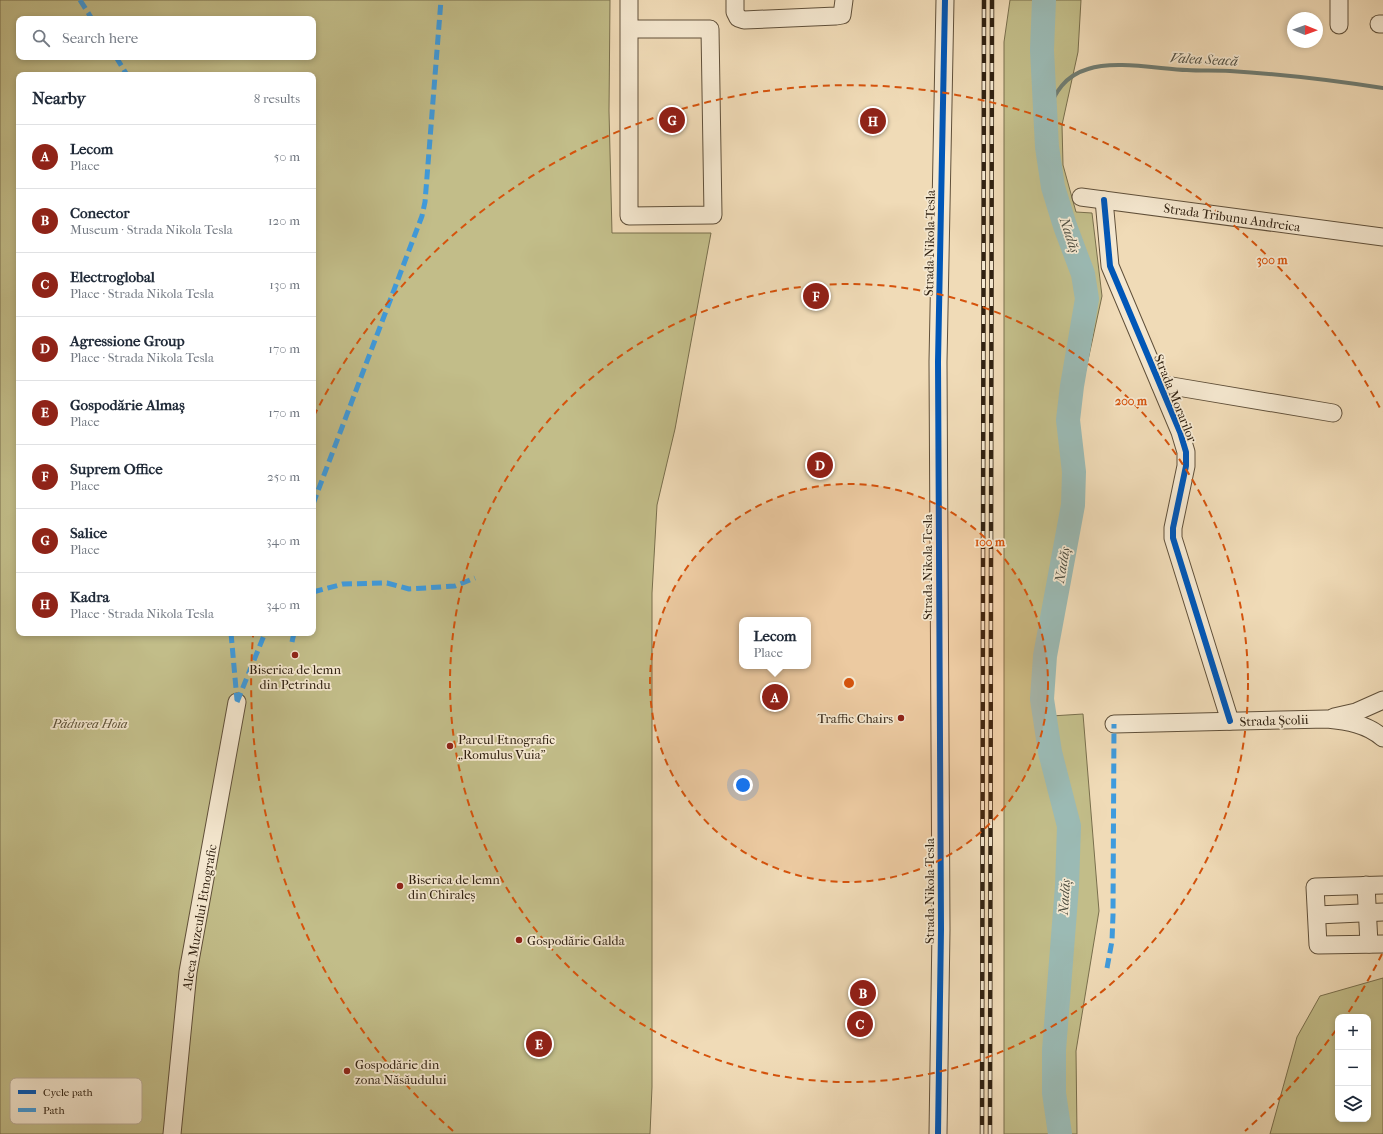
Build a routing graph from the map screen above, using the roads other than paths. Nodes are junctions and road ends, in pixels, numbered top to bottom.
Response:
1 (629, 0) edge
2 (735, 0) edge
3 (844, 0) edge
4 (945, 0) edge
5 (1339, 0) edge
6 (1339, 25) dead end
7 (629, 28) junction
8 (1081, 197) dead end
9 (1104, 200) junction
10 (1383, 237) edge
11 (1160, 384) junction
12 (1333, 412) dead end
13 (1383, 700) edge
14 (237, 702) dead end
15 (1327, 719) junction
16 (1230, 721) junction
17 (1114, 724) dead end
18 (1383, 738) edge
19 (1375, 885) edge
20 (1375, 912) edge
21 (1317, 915) junction
22 (1376, 944) edge
23 (172, 1134) edge
24 (938, 1134) edge

1 - 7 street
2 - 3 street
4 - 24 street, Strada Nikola Tesla
5 - 6 street
7 - 7 street
8 - 9 street, Strada Tribunu Andreica
9 - 10 street, Strada Tribunu Andreica
9 - 11 street, Strada Morarilor
11 - 12 street
11 - 16 street, Strada Morarilor
13 - 15 street
14 - 23 street, Aleea Muzeului Etnografic
15 - 16 street, Strada Școlii
15 - 18 street, Strada Școlii
16 - 17 street, Strada Școlii
19 - 20 street
19 - 21 street
20 - 21 street
20 - 22 street
21 - 22 street

